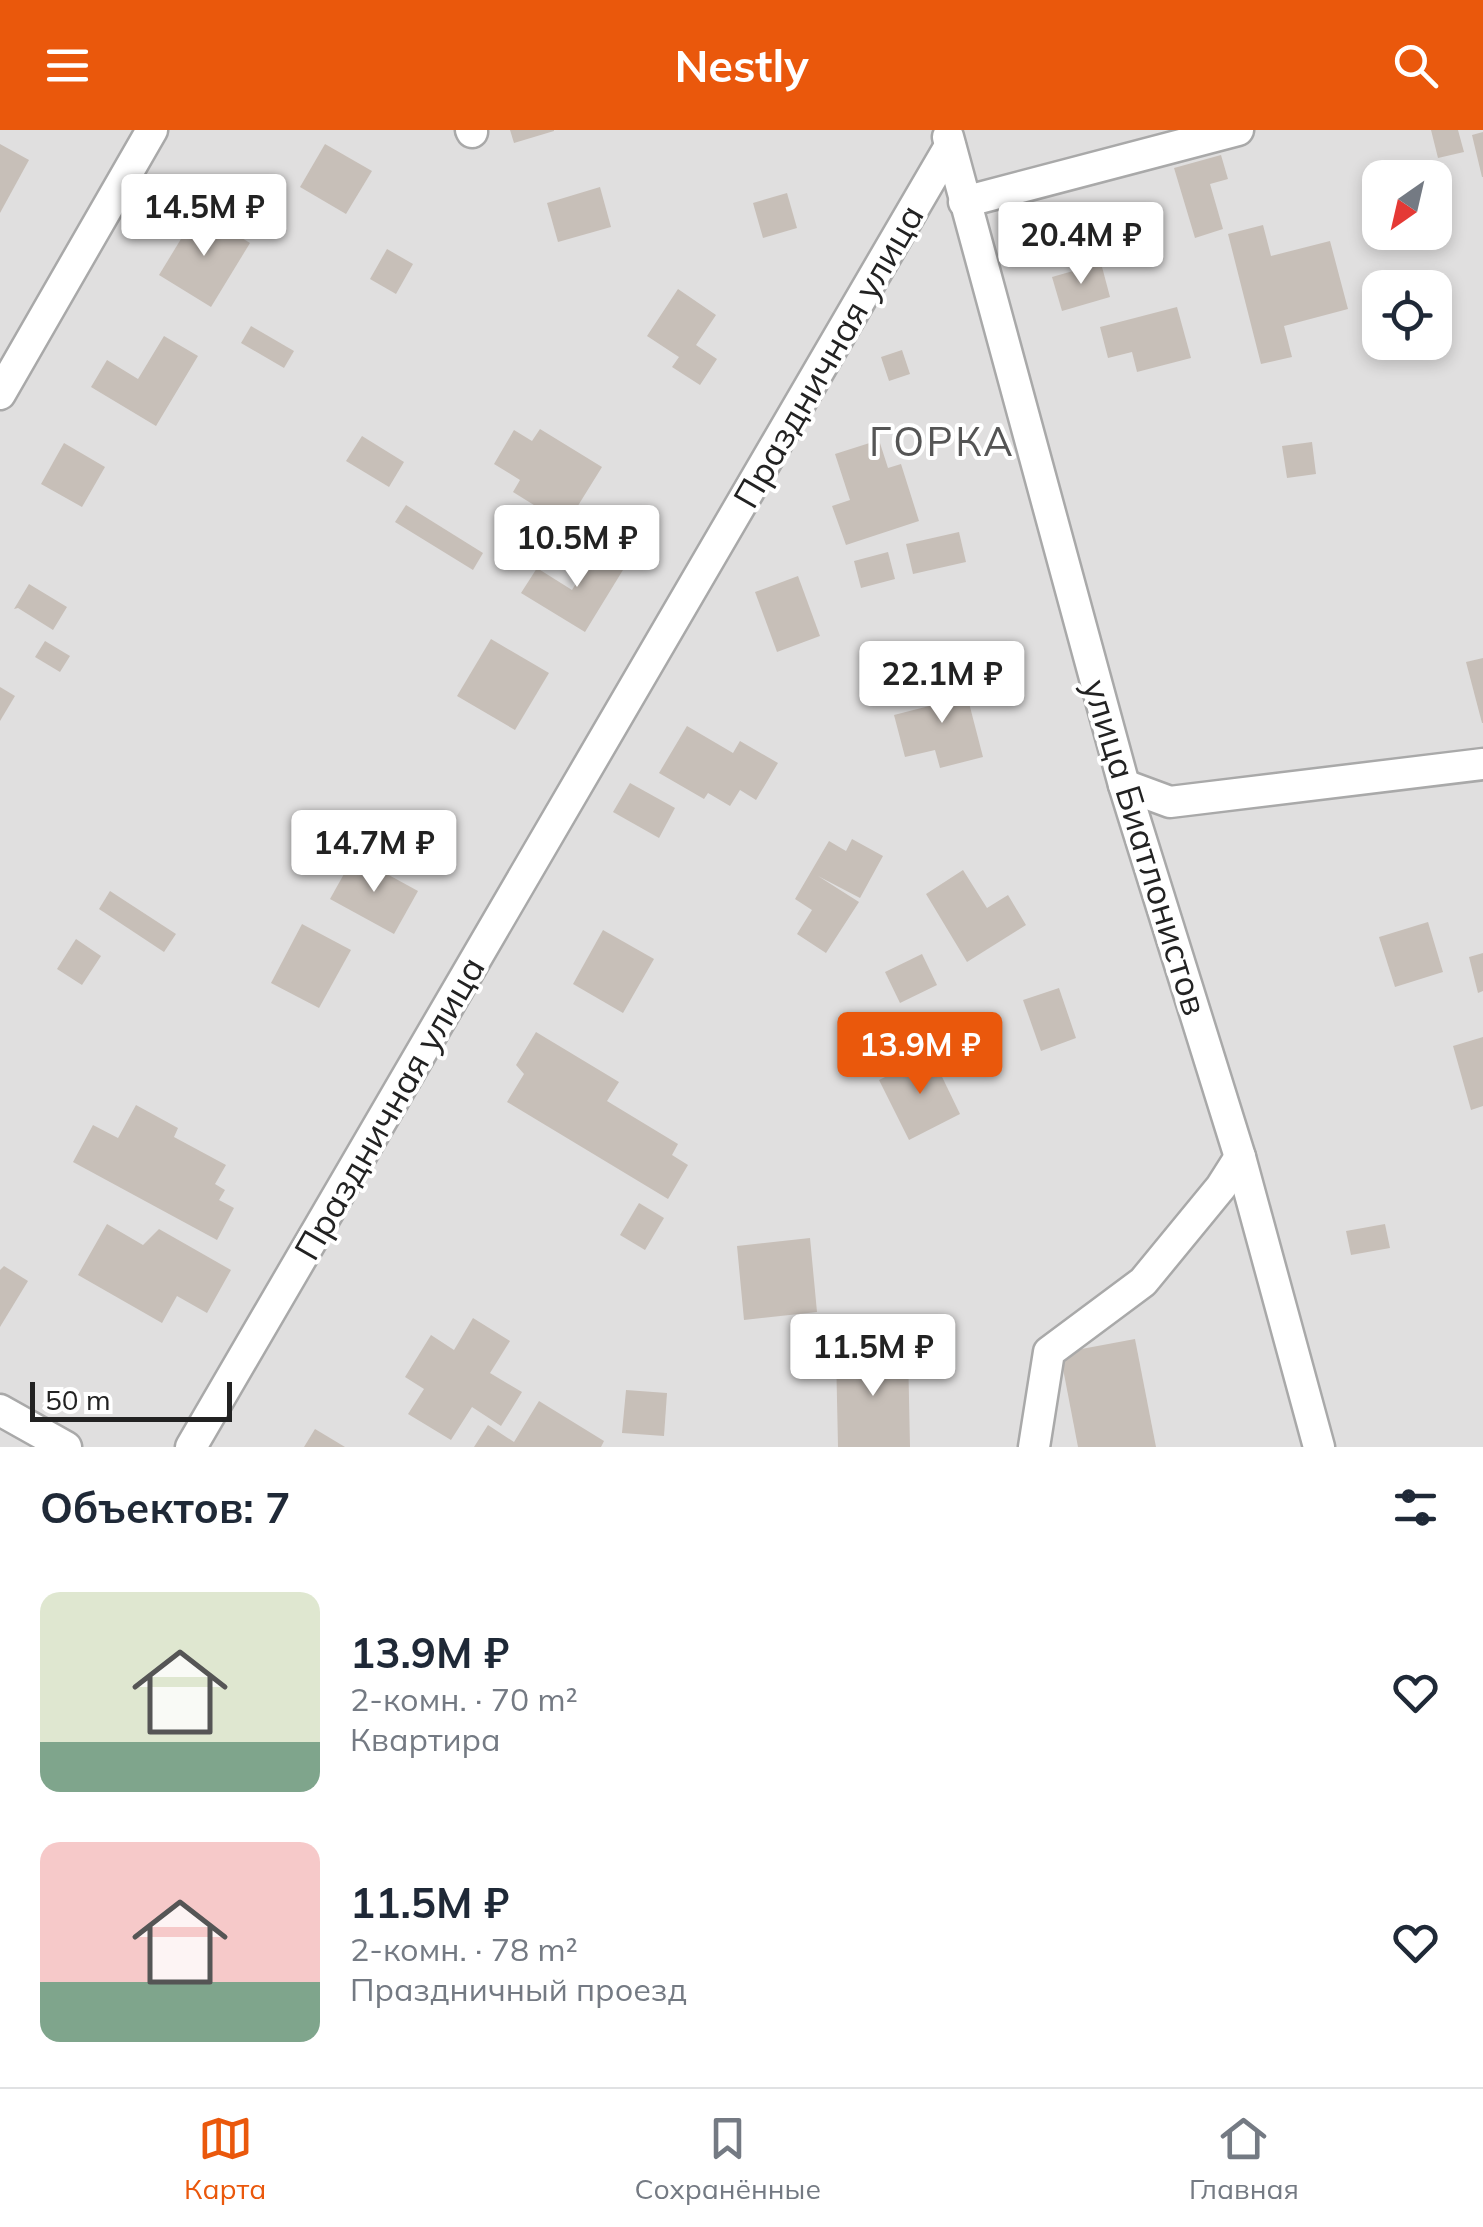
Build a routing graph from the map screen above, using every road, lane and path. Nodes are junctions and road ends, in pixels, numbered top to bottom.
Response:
1 (152, 130) edge
2 (1238, 130) edge
3 (948, 138) edge
4 (964, 202) junction
5 (0, 394) edge
6 (1483, 764) edge
7 (1124, 785) junction
8 (1240, 1157) junction
9 (0, 1410) edge
10 (66, 1447) edge
11 (191, 1447) edge
12 (1034, 1447) edge
13 (1319, 1447) edge

1 - 5 street
2 - 4 street
3 - 4 street, улица Биатлонистов
3 - 11 street, Праздничная улица
4 - 7 street, улица Биатлонистов
6 - 7 street
7 - 8 street, улица Биатлонистов
8 - 12 street
8 - 13 street, улица Биатлонистов
9 - 10 street

